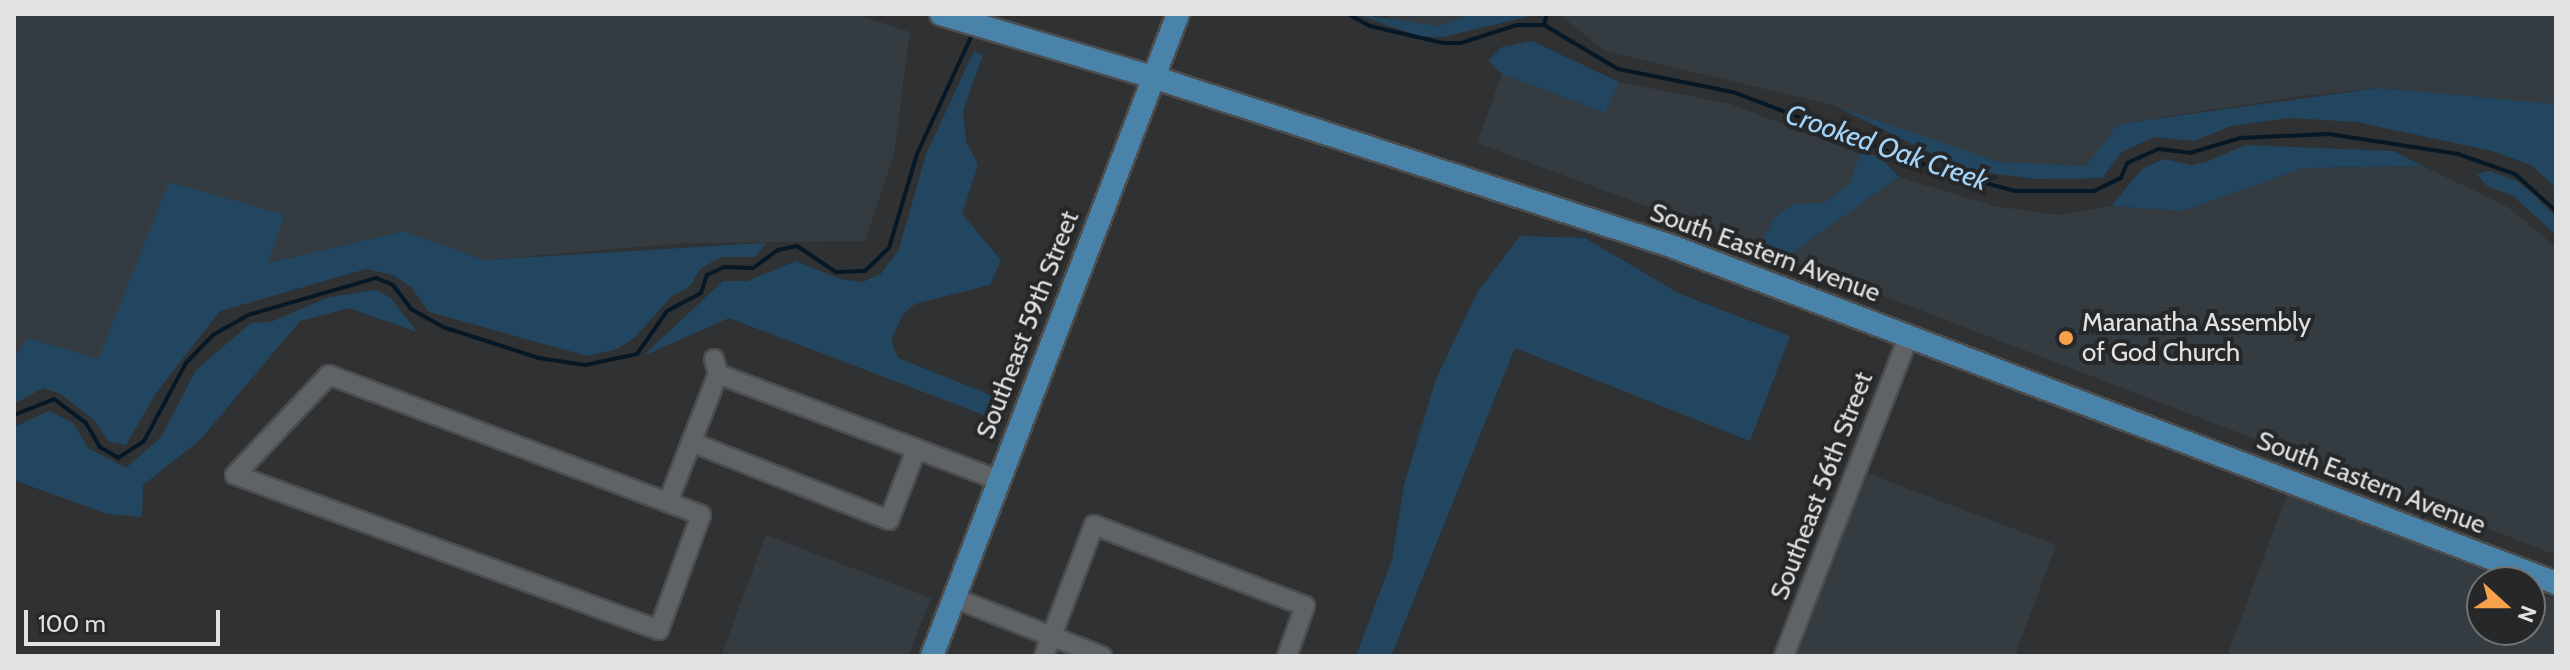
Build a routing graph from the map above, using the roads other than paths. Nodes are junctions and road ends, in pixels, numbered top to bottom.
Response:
1 (941, 14) edge
2 (1178, 14) edge
3 (1153, 77) junction
4 (1909, 335) junction
5 (691, 442) junction
6 (916, 450) junction
7 (999, 480) junction
8 (668, 502) junction
9 (2556, 583) edge
10 (954, 598) junction
11 (1052, 635) junction
12 (932, 656) edge
13 (1044, 656) edge
14 (1102, 656) edge
15 (1287, 656) edge
16 (1784, 656) edge

1 - 3 main road, South Eastern Avenue
2 - 3 main road, Southeast 59th Street
3 - 4 main road, South Eastern Avenue
3 - 7 main road, Southeast 59th Street
4 - 9 main road, South Eastern Avenue
4 - 16 street, Southeast 56th Street
5 - 6 street
5 - 6 street
5 - 8 street
6 - 7 street
7 - 10 main road, Southeast 59th Street
8 - 8 street
10 - 11 street
10 - 12 main road, Southeast 59th Street
11 - 13 street
11 - 14 street
11 - 15 street

